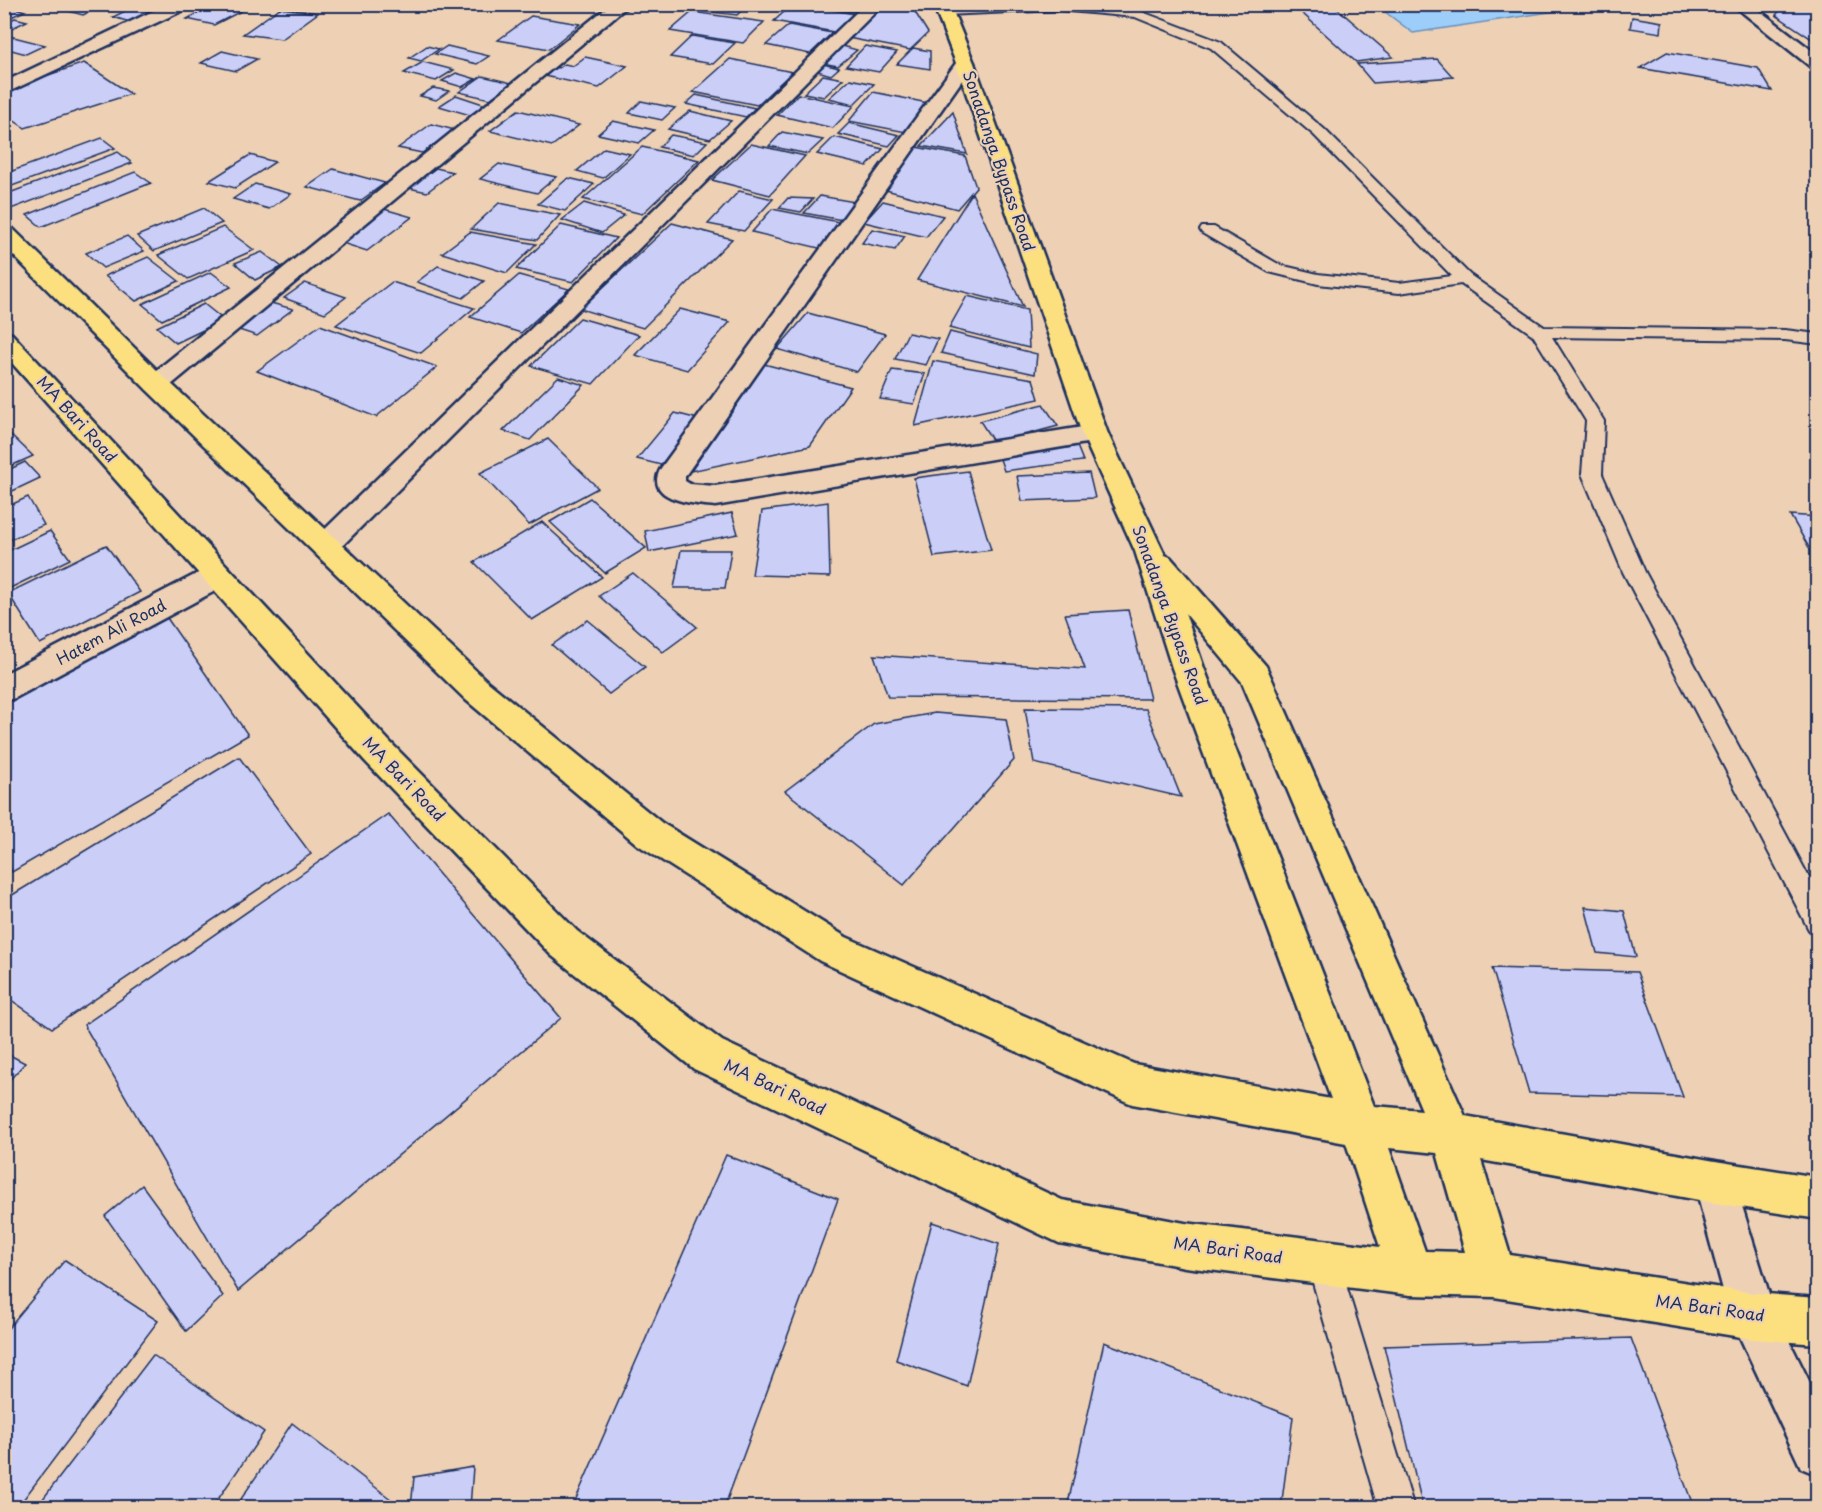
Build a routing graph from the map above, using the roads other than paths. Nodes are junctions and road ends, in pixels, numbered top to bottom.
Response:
1 (182, 4) edge
2 (622, 4) edge
3 (875, 4) edge
4 (1740, 4) edge
5 (942, 8) edge
6 (965, 63) junction
7 (1818, 64) edge
8 (4, 88) edge
9 (1208, 230) dead end
10 (4, 233) edge
11 (1464, 279) junction
12 (1540, 333) junction
13 (4, 339) edge
14 (1818, 339) edge
15 (156, 384) junction
16 (1095, 434) junction
17 (325, 546) junction
18 (1149, 551) junction
19 (218, 576) junction
20 (4, 689) edge
21 (1818, 921) edge
22 (1361, 1125) junction
23 (1452, 1134) junction
24 (1715, 1182) junction
25 (1818, 1198) edge
26 (1323, 1262) junction
27 (1410, 1273) junction
28 (1494, 1275) junction
29 (1753, 1316) junction
30 (1818, 1321) edge
31 (1818, 1451) edge
32 (1396, 1508) edge

1 - 8 street
2 - 15 street
3 - 17 street
4 - 7 street
5 - 6 main road, Sonadanga Bypass Road
5 - 11 lane
6 - 16 main road, Sonadanga Bypass Road
6 - 16 street
9 - 11 lane
10 - 15 main road
11 - 12 lane
12 - 14 lane
12 - 21 lane
13 - 19 main road, MA Bari Road
15 - 17 main road
16 - 18 main road, Sonadanga Bypass Road
17 - 22 main road
18 - 22 main road, Sonadanga Bypass Road
18 - 23 main road
19 - 20 street, Hatem Ali Road
19 - 26 main road, MA Bari Road
22 - 23 main road
22 - 27 main road, Sonadanga Bypass Road
23 - 24 main road
23 - 28 main road
24 - 25 main road
24 - 29 street
26 - 27 main road, MA Bari Road
26 - 32 lane
27 - 28 main road, MA Bari Road
28 - 29 main road, MA Bari Road
29 - 30 main road, MA Bari Road
29 - 31 street

